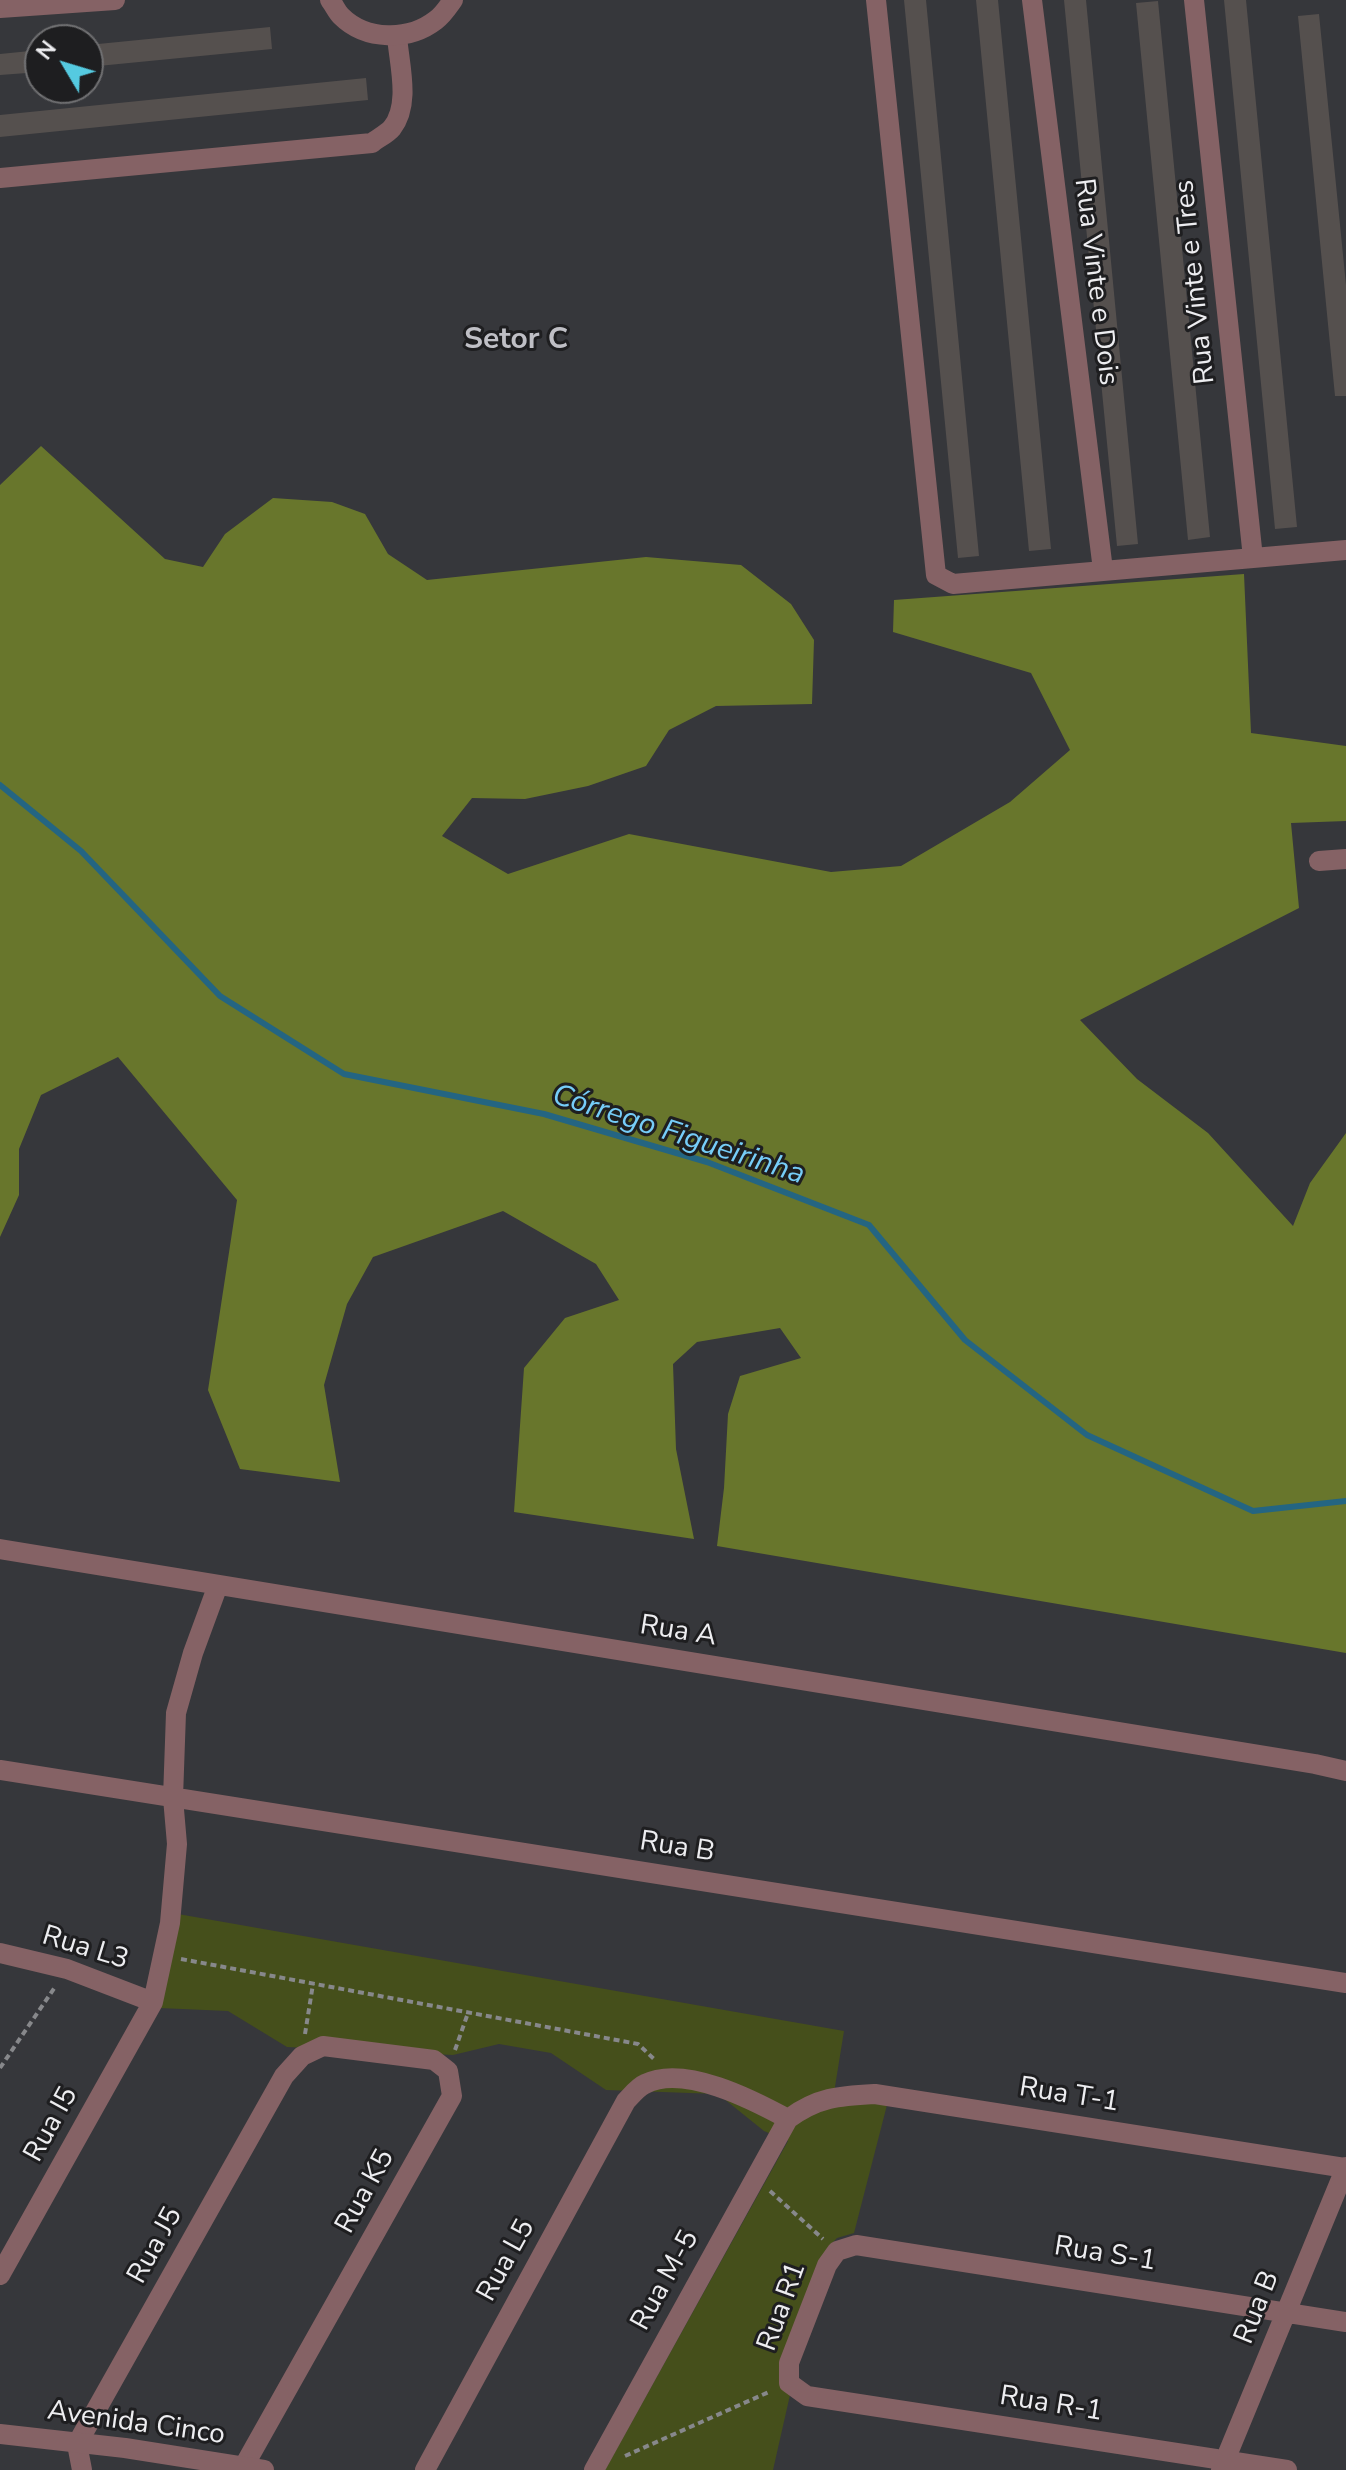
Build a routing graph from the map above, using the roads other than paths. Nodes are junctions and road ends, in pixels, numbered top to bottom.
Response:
1 (115, 0) edge
2 (330, 0) edge
3 (453, 0) edge
4 (876, 0) edge
5 (1032, 0) edge
6 (1194, 0) edge
7 (0, 8) edge
8 (397, 36) junction
9 (0, 178) edge
10 (1346, 550) edge
11 (1253, 558) junction
12 (1103, 570) junction
13 (1346, 859) edge
14 (1319, 861) dead end
15 (0, 1549) edge
16 (218, 1585) junction
17 (0, 1770) edge
18 (1346, 1771) edge
19 (173, 1798) junction
20 (0, 1953) edge
21 (1346, 1983) edge
22 (153, 2002) junction
23 (448, 2071) joint
24 (788, 2119) junction
25 (1346, 2168) edge
26 (846, 2248) joint
27 (0, 2275) edge
28 (1286, 2312) junction
29 (1346, 2322) edge
30 (807, 2396) joint
31 (0, 2434) edge
32 (77, 2444) junction
33 (1223, 2465) edge
34 (251, 2469) edge
35 (82, 2470) edge
36 (425, 2470) edge
37 (594, 2470) edge
38 (1287, 2470) edge

1 - 7 street
2 - 8 street
3 - 8 street
4 - 12 street
5 - 12 street, Rua Vinte e Dois
6 - 11 street, Rua Vinte e Tres
8 - 9 street
10 - 11 street
11 - 12 street
13 - 14 street
15 - 16 street, Rua A
16 - 18 street, Rua A
16 - 19 street, Rua I5
17 - 19 street, Rua B
19 - 21 street, Rua B
19 - 22 street, Rua I5
20 - 22 street, Rua L3
22 - 27 street, Rua I5
23 - 32 street, Rua J5
23 - 34 street, Rua K5
24 - 25 street, Rua T-1
24 - 36 street, Rua L5
24 - 37 street, Rua M-5
25 - 28 street, Rua B
26 - 28 street, Rua S-1
26 - 30 street, Rua R1
28 - 29 street, Rua S-1
28 - 33 street, Rua B
30 - 33 street, Rua R-1
31 - 32 street, Avenida Cinco
32 - 34 street, Avenida Cinco
32 - 35 street
33 - 38 street, Rua R-1

